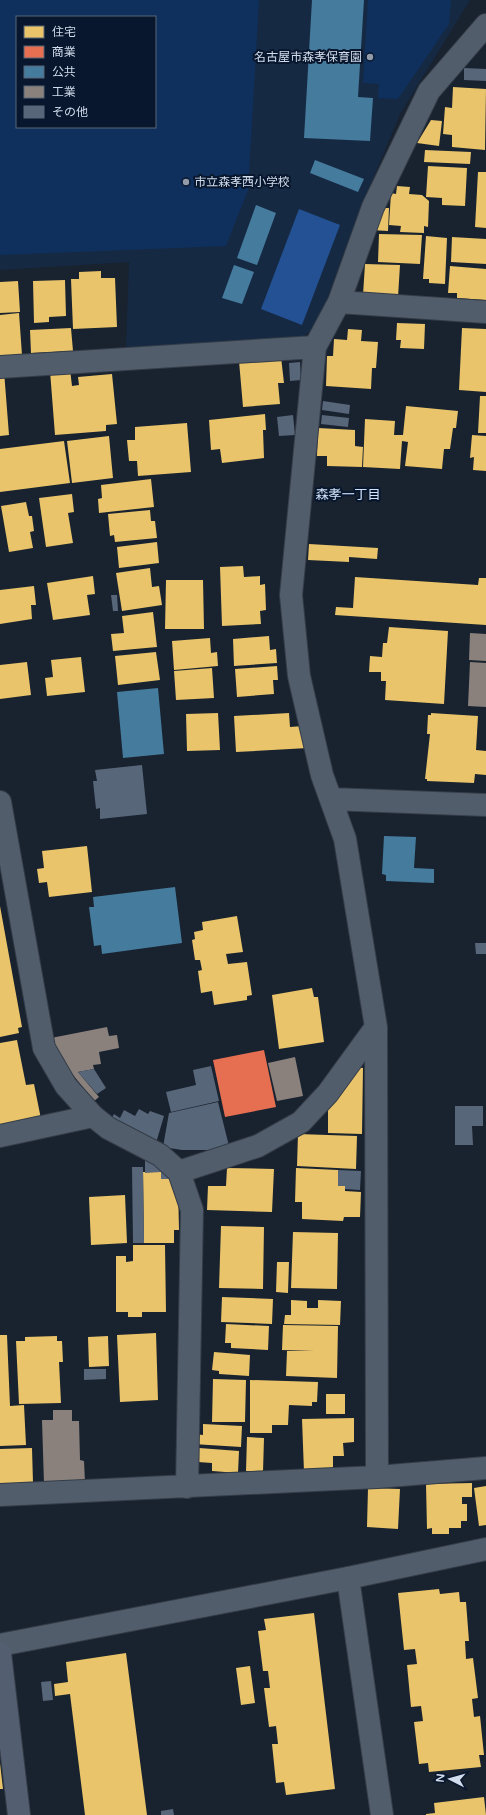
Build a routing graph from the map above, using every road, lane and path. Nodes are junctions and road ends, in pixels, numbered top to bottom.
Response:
1 (486, 25) edge
2 (339, 302) junction
3 (486, 312) edge
4 (315, 347) junction
5 (0, 367) edge
6 (331, 799) junction
7 (0, 802) edge
8 (486, 805) edge
9 (376, 1027) junction
10 (93, 1116) junction
11 (0, 1136) edge
12 (179, 1172) junction
13 (486, 1468) edge
14 (377, 1477) junction
15 (186, 1487) junction
16 (0, 1495) edge
17 (486, 1549) edge
18 (348, 1578) junction
19 (0, 1645) edge
20 (0, 1653) edge
21 (19, 1815) edge
22 (382, 1815) edge

1 - 2 street
2 - 3 street
2 - 4 street
4 - 5 street
4 - 6 street
6 - 8 street
6 - 9 street
7 - 10 street
9 - 12 street
9 - 14 street
10 - 11 street
10 - 12 street
12 - 15 street
13 - 14 street
14 - 15 street
15 - 16 street
17 - 18 street
18 - 19 street
18 - 22 street
20 - 21 main road

